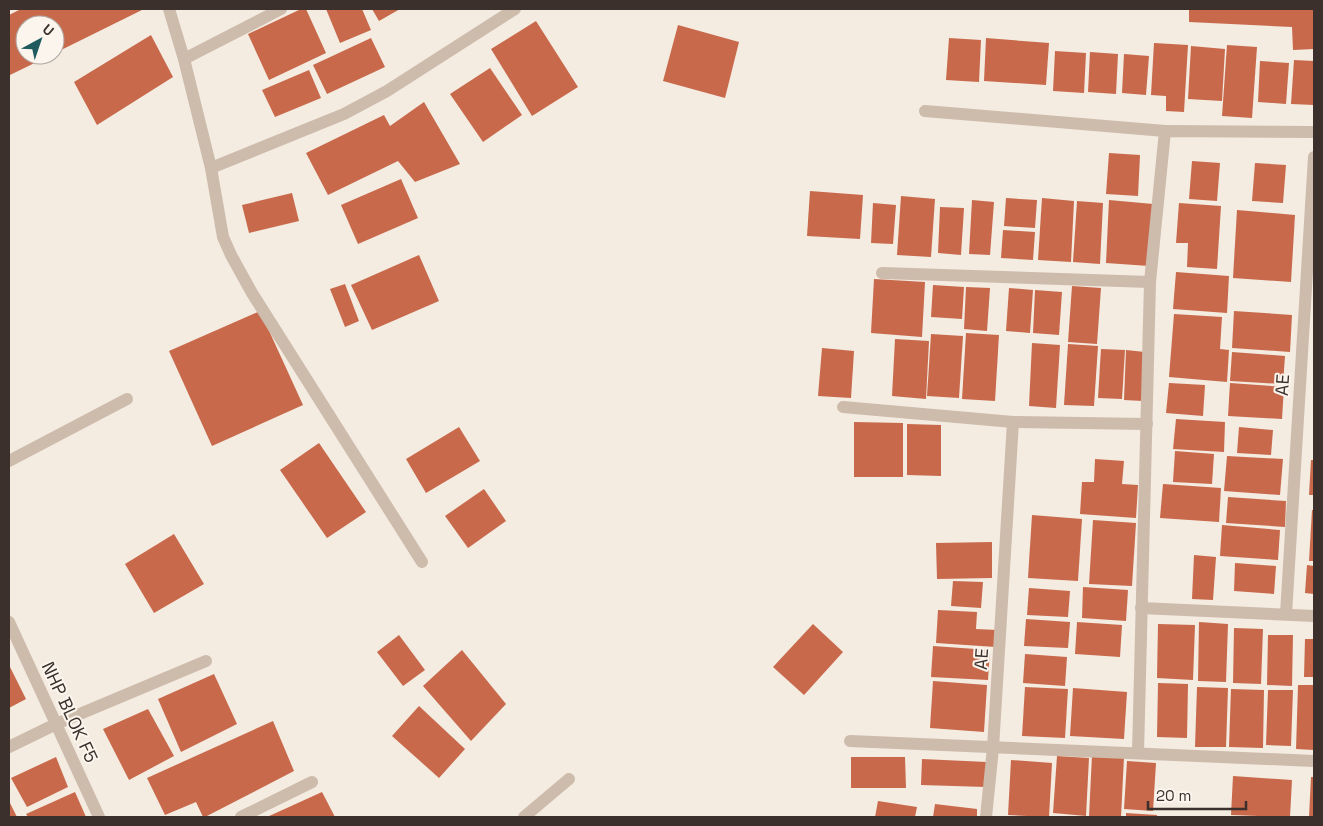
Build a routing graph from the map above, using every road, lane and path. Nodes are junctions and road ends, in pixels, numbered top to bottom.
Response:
1 (168, 9) edge
2 (281, 9) edge
3 (515, 9) edge
4 (184, 59) junction
5 (925, 111) dead end
6 (1165, 131) junction
7 (1314, 132) edge
8 (1314, 157) edge
9 (211, 168) junction
10 (882, 272) dead end
11 (1150, 282) junction
12 (127, 400) dead end
13 (843, 407) dead end
14 (1013, 422) junction
15 (1147, 424) junction
16 (9, 461) edge
17 (422, 562) dead end
18 (1141, 608) junction
19 (1286, 614) junction
20 (1314, 616) edge
21 (9, 622) edge
22 (206, 661) dead end
23 (56, 724) junction
24 (850, 741) dead end
25 (9, 747) edge
26 (993, 748) junction
27 (1138, 753) junction
28 (1314, 761) edge
29 (569, 779) dead end
30 (312, 782) dead end
31 (100, 817) edge
32 (240, 817) edge
33 (524, 817) edge
34 (986, 817) edge

1 - 4 street
2 - 4 street
3 - 9 street
4 - 9 street
5 - 6 street
6 - 7 street
6 - 11 street
8 - 19 street, AE
9 - 17 street
10 - 11 street
11 - 15 street
12 - 16 street
13 - 14 street
14 - 15 street
14 - 26 street, AE
15 - 18 street
18 - 19 street
18 - 27 street
19 - 20 street
21 - 23 street, NHP BLOK F5
22 - 23 street
23 - 25 street
23 - 31 street, NHP BLOK F5
24 - 26 street
26 - 27 street
26 - 34 street, AE
27 - 28 street
29 - 33 street
30 - 32 street

